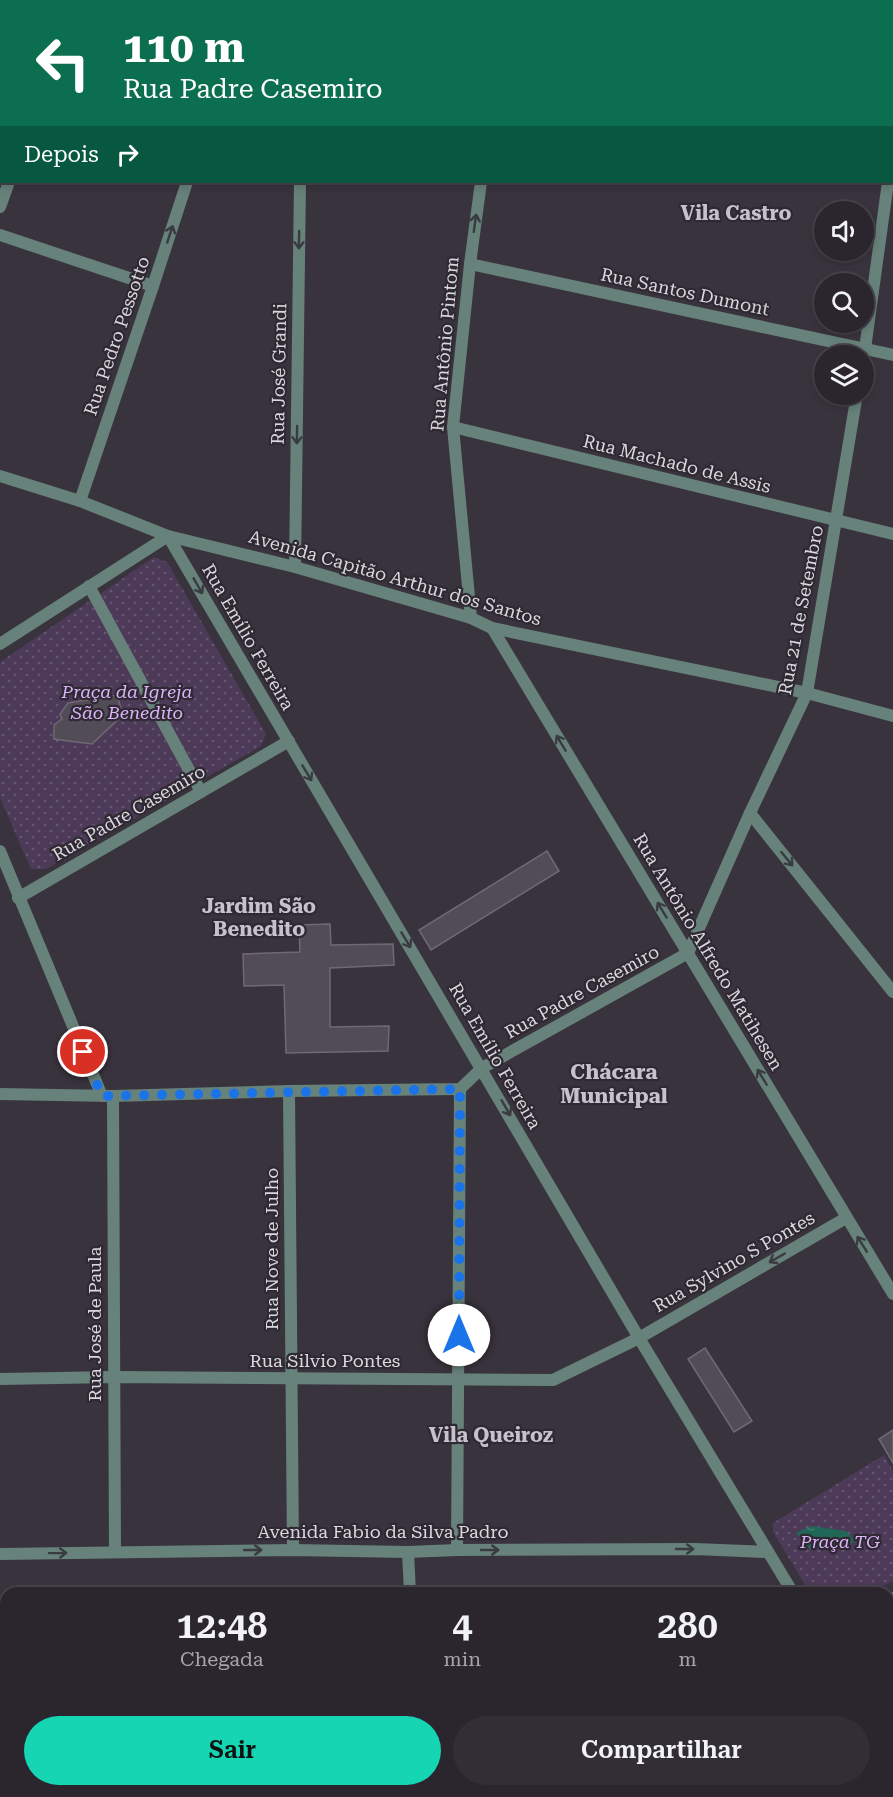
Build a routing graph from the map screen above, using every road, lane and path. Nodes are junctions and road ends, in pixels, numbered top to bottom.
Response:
1 (9, 183) edge
2 (187, 183) edge
3 (300, 183) edge
4 (481, 183) edge
5 (888, 183) edge
6 (0, 207) edge
7 (0, 235) edge
8 (470, 264) junction
9 (153, 286) junction
10 (833, 345) edge
11 (865, 345) edge
12 (874, 353) edge
13 (893, 355) edge
14 (855, 405) edge
15 (453, 427) junction
16 (0, 476) edge
17 (80, 501) junction
18 (836, 521) junction
19 (893, 534) edge
20 (168, 536) junction
21 (295, 567) junction
22 (90, 586) junction
23 (471, 618) junction
24 (492, 628) junction
25 (0, 644) edge
26 (807, 693) junction
27 (893, 716) edge
28 (289, 741) junction
29 (201, 792) junction
30 (750, 813) junction
31 (0, 851) edge
32 (18, 898) junction
33 (688, 953) junction
34 (893, 992) edge
35 (482, 1068) junction
36 (460, 1089) junction
37 (289, 1091) junction
38 (0, 1094) edge
39 (108, 1096) junction
40 (846, 1218) junction
41 (893, 1294) edge
42 (639, 1338) junction
43 (113, 1377) junction
44 (291, 1378) junction
45 (0, 1379) edge
46 (459, 1380) junction
47 (293, 1550) junction
48 (457, 1550) junction
49 (115, 1551) junction
50 (408, 1552) junction
51 (766, 1552) junction
52 (0, 1554) edge
53 (410, 1587) edge
54 (789, 1587) edge

1 - 6 street
9 -> 2 street, Rua Pedro Pessotto
3 -> 21 street, Rua José Grandi
8 -> 4 street, Rua Antônio Pintom
5 - 11 street
7 - 9 street
8 - 10 street, Rua Santos Dumont
8 - 15 street, Rua Antônio Pintom
9 - 17 street, Rua Pedro Pessotto
12 - 13 street, Rua Santos Dumont
14 - 18 street, Rua 21 de Setembro
15 - 18 street, Rua Machado de Assis
15 - 23 street, Rua Antônio Pintom
16 - 17 street, Avenida Capitão Arthur dos Santos
17 - 20 street, Avenida Capitão Arthur dos Santos
18 - 19 street, Rua Machado de Assis
18 - 26 street, Rua 21 de Setembro
20 - 21 street, Avenida Capitão Arthur dos Santos
20 - 22 street
20 -> 28 street, Rua Emílio Ferreira
21 - 23 street, Avenida Capitão Arthur dos Santos
22 - 25 street
22 - 29 street
23 - 24 street, Avenida Capitão Arthur dos Santos
24 - 26 street, Avenida Capitão Arthur dos Santos
33 -> 24 street, Rua Antônio Alfredo Matihesen
26 - 27 street, Avenida Capitão Arthur dos Santos
26 - 30 street, Rua 21 de Setembro
28 - 29 street, Rua Padre Casemiro
28 -> 35 street, Rua Emílio Ferreira
29 - 32 street, Rua Padre Casemiro
30 - 33 street, Rua 21 de Setembro
30 -> 34 street
31 - 32 street
32 - 39 street
33 - 35 street, Rua Padre Casemiro
40 -> 33 street, Rua Antônio Alfredo Matihesen
35 - 36 street, Rua Padre Casemiro
35 -> 42 street, Rua Emílio Ferreira
36 - 37 street
36 - 46 street
37 - 39 street
37 - 44 street, Rua Nove de Julho
38 - 39 street
39 - 43 street, Rua José de Paula
41 -> 40 street, Rua Antônio Alfredo Matihesen
40 -> 42 street, Rua Sylvino S Pontes
42 - 46 street, Rua Silvio Pontes
42 - 51 street, Rua Emílio Ferreira
43 - 44 street, Rua Silvio Pontes
43 - 45 street, Rua Silvio Pontes
43 - 49 street, Rua José de Paula
44 - 46 street, Rua Silvio Pontes
44 - 47 street, Rua Nove de Julho
46 - 48 street
49 -> 47 street, Avenida Fabio da Silva Padro
47 - 50 street, Avenida Fabio da Silva Padro
48 - 50 street, Avenida Fabio da Silva Padro
48 -> 51 street, Avenida Fabio da Silva Padro
52 -> 49 street, Avenida Fabio da Silva Padro
50 - 53 street
51 - 54 street, Rua Emílio Ferreira

